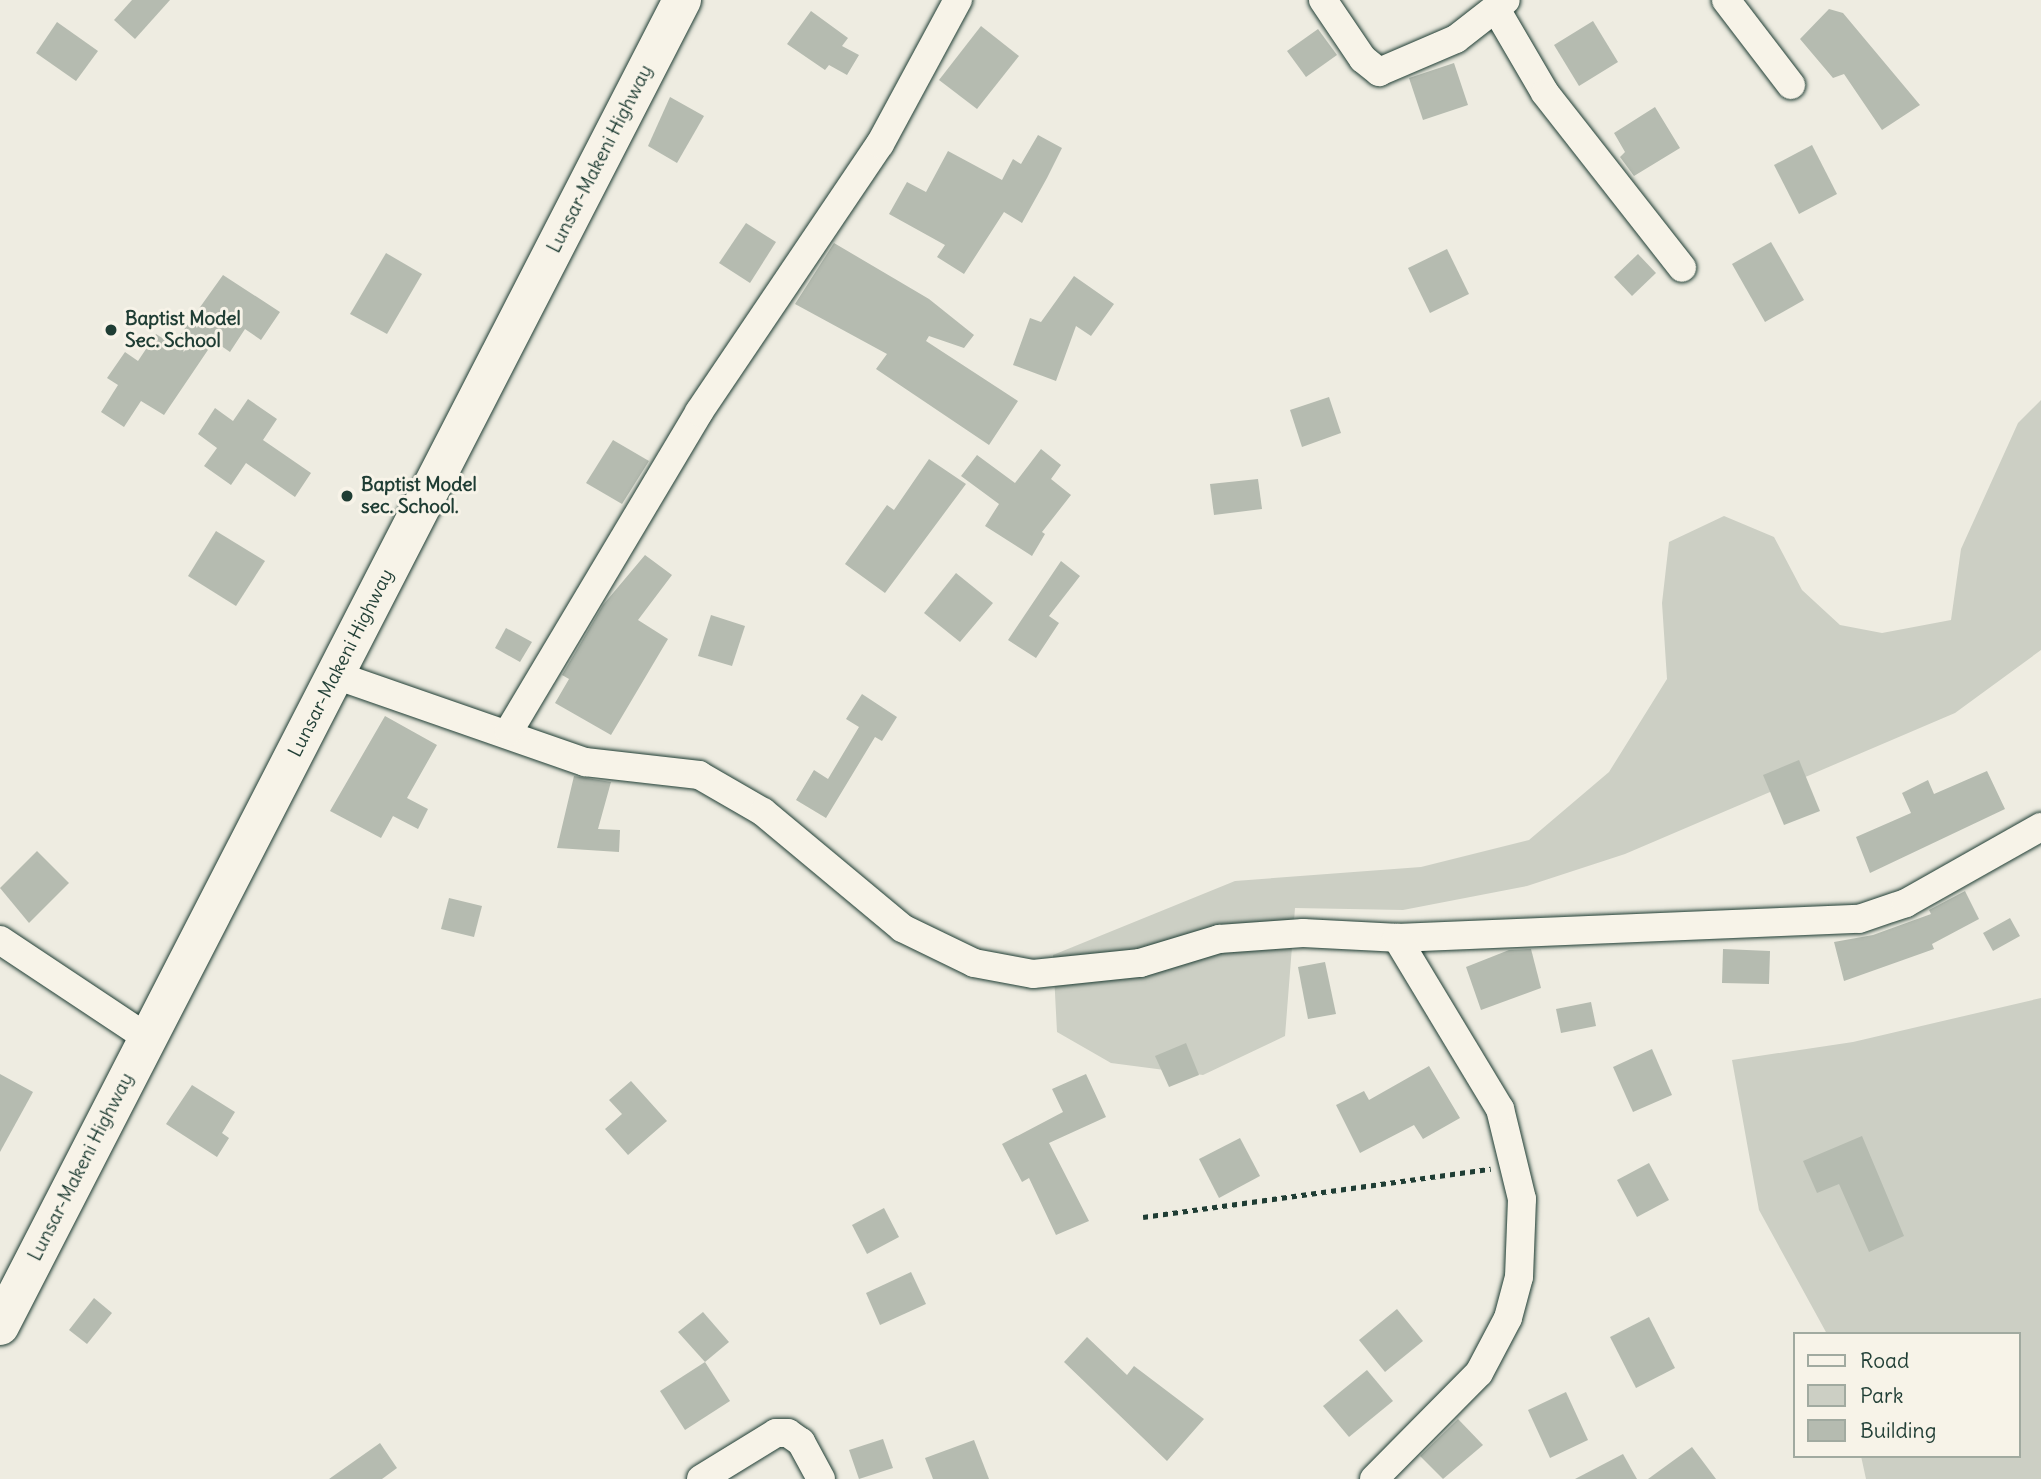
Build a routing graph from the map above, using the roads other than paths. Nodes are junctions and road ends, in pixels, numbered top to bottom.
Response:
1 (682, 0) edge
2 (958, 0) edge
3 (1323, 0) edge
4 (1726, 0) edge
5 (1501, 4) edge
6 (1791, 85) dead end
7 (1682, 268) dead end
8 (335, 675) junction
9 (509, 731) junction
10 (2041, 827) edge
11 (1397, 939) junction
12 (0, 940) edge
13 (146, 1037) junction
14 (0, 1326) edge
15 (701, 1479) edge
16 (821, 1479) edge
17 (1374, 1479) edge

1 - 8 main road, Lunsar-Makeni Highway
2 - 9 street
3 - 5 street
4 - 6 street
5 - 7 street
8 - 9 street
8 - 13 main road, Lunsar-Makeni Highway
9 - 11 street
10 - 11 street
11 - 17 street
12 - 13 street
13 - 14 main road, Lunsar-Makeni Highway
15 - 16 street

